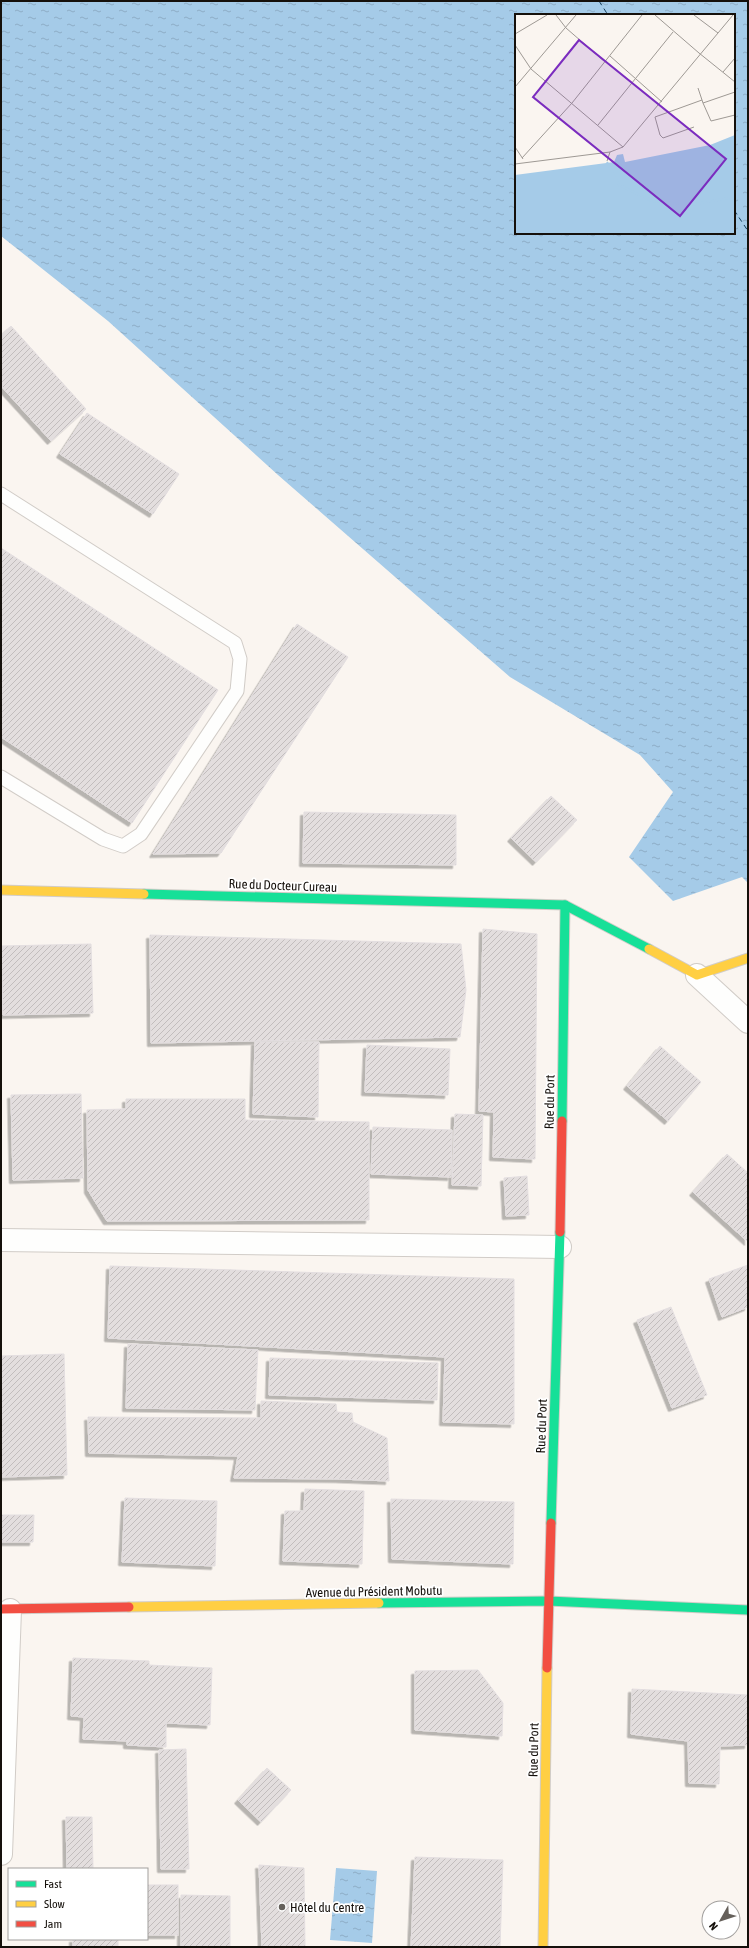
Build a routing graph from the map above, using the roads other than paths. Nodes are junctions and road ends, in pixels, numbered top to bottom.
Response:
1 (1, 494) edge
2 (1, 777) edge
3 (1, 890) edge
4 (565, 905) junction
5 (748, 958) edge
6 (697, 975) junction
7 (748, 1022) edge
8 (1, 1240) edge
9 (560, 1247) junction
10 (548, 1600) junction
11 (5, 1610) edge
12 (748, 1610) edge
13 (1, 1854) edge
14 (543, 1947) edge

1 - 2 lane
3 - 4 street, Rue du Docteur Cureau
4 - 6 street
4 - 9 street, Rue du Port
5 - 6 street
6 - 7 street
8 - 9 street
9 - 10 street, Rue du Port
10 - 11 street, Avenue du Président Mobutu
10 - 12 street, Avenue du Président Mobutu
10 - 14 street, Rue du Port
11 - 13 street

